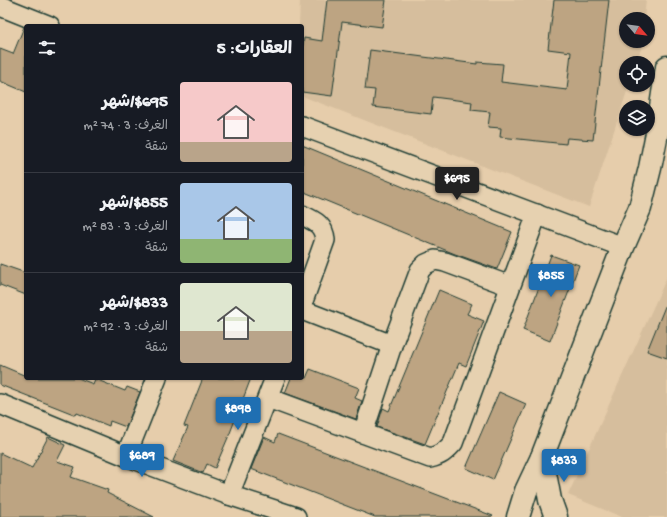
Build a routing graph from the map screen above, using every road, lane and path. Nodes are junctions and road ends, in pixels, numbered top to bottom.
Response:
1 (0, 6) edge
2 (45, 24) edge
3 (667, 67) edge
4 (304, 127) edge
5 (537, 214) junction
6 (304, 216) edge
7 (623, 247) junction
8 (510, 286) junction
9 (304, 298) edge
10 (304, 311) edge
11 (392, 345) junction
12 (156, 380) edge
13 (274, 380) edge
14 (268, 398) junction
15 (0, 404) edge
16 (363, 433) junction
17 (126, 456) junction
18 (542, 457) junction
19 (229, 495) junction
20 (296, 517) edge
21 (518, 517) edge
22 (556, 517) edge

1 - 2 street
3 - 7 street
4 - 5 street
5 - 7 street
5 - 8 street
6 - 9 street
7 - 18 street
8 - 11 street
8 - 16 street
10 - 11 street
11 - 16 street
12 - 17 street
13 - 14 street
14 - 16 street
14 - 19 street
15 - 17 street
17 - 19 street
18 - 21 street
18 - 22 street
19 - 20 street

